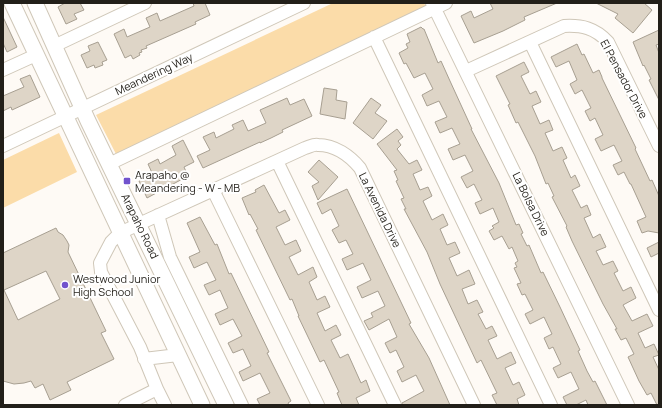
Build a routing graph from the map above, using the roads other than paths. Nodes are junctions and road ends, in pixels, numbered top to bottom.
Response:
1 (12, 3) edge
2 (35, 3) edge
3 (145, 3) edge
4 (304, 3) edge
5 (446, 3) edge
6 (434, 6) edge
7 (374, 37) junction
8 (530, 42) junction
9 (54, 46) junction
10 (36, 55) junction
11 (3, 70) edge
12 (466, 71) junction
13 (82, 108) junction
14 (65, 116) junction
15 (3, 146) edge
16 (659, 146) edge
17 (277, 161) junction
18 (109, 164) junction
19 (213, 190) junction
20 (158, 215) junction
21 (139, 224) junction
22 (120, 233) junction
23 (659, 310) edge
24 (178, 355) junction
25 (144, 358) junction
26 (157, 389) junction
27 (125, 405) edge
28 (165, 405) edge
29 (202, 405) edge
30 (226, 405) edge
31 (242, 405) edge
32 (318, 405) edge
33 (395, 405) edge
34 (474, 405) edge
35 (551, 405) edge
36 (628, 405) edge

1 - 10 main road, Arapaho Road
2 - 9 main road, Arapaho Road
3 - 9 street
4 - 13 street, Meandering Way
5 - 6 street
6 - 7 street
6 - 12 street, La Bolsa Drive
7 - 18 street
7 - 35 street
8 - 12 street, El Pensador Drive
8 - 16 street, El Pensador Drive
8 - 23 street
9 - 13 main road, Arapaho Road
10 - 11 street
10 - 14 main road, Arapaho Road
12 - 36 street, La Bolsa Drive
13 - 14 street, Meandering Way
13 - 18 main road, Arapaho Road
14 - 15 street, Meandering Way
14 - 22 main road, Arapaho Road
17 - 19 street, La Avenida Drive
17 - 33 street
17 - 34 street, La Avenida Drive
18 - 21 main road, Arapaho Road
19 - 20 street, La Avenida Drive
19 - 32 street
20 - 21 street, La Avenida Drive
20 - 31 street
21 - 22 street, La Avenida Drive
21 - 30 main road, Arapaho Road
22 - 24 main road, Arapaho Road
22 - 25 street
24 - 25 street
24 - 29 main road, Arapaho Road
25 - 26 street
26 - 27 street
26 - 28 street

